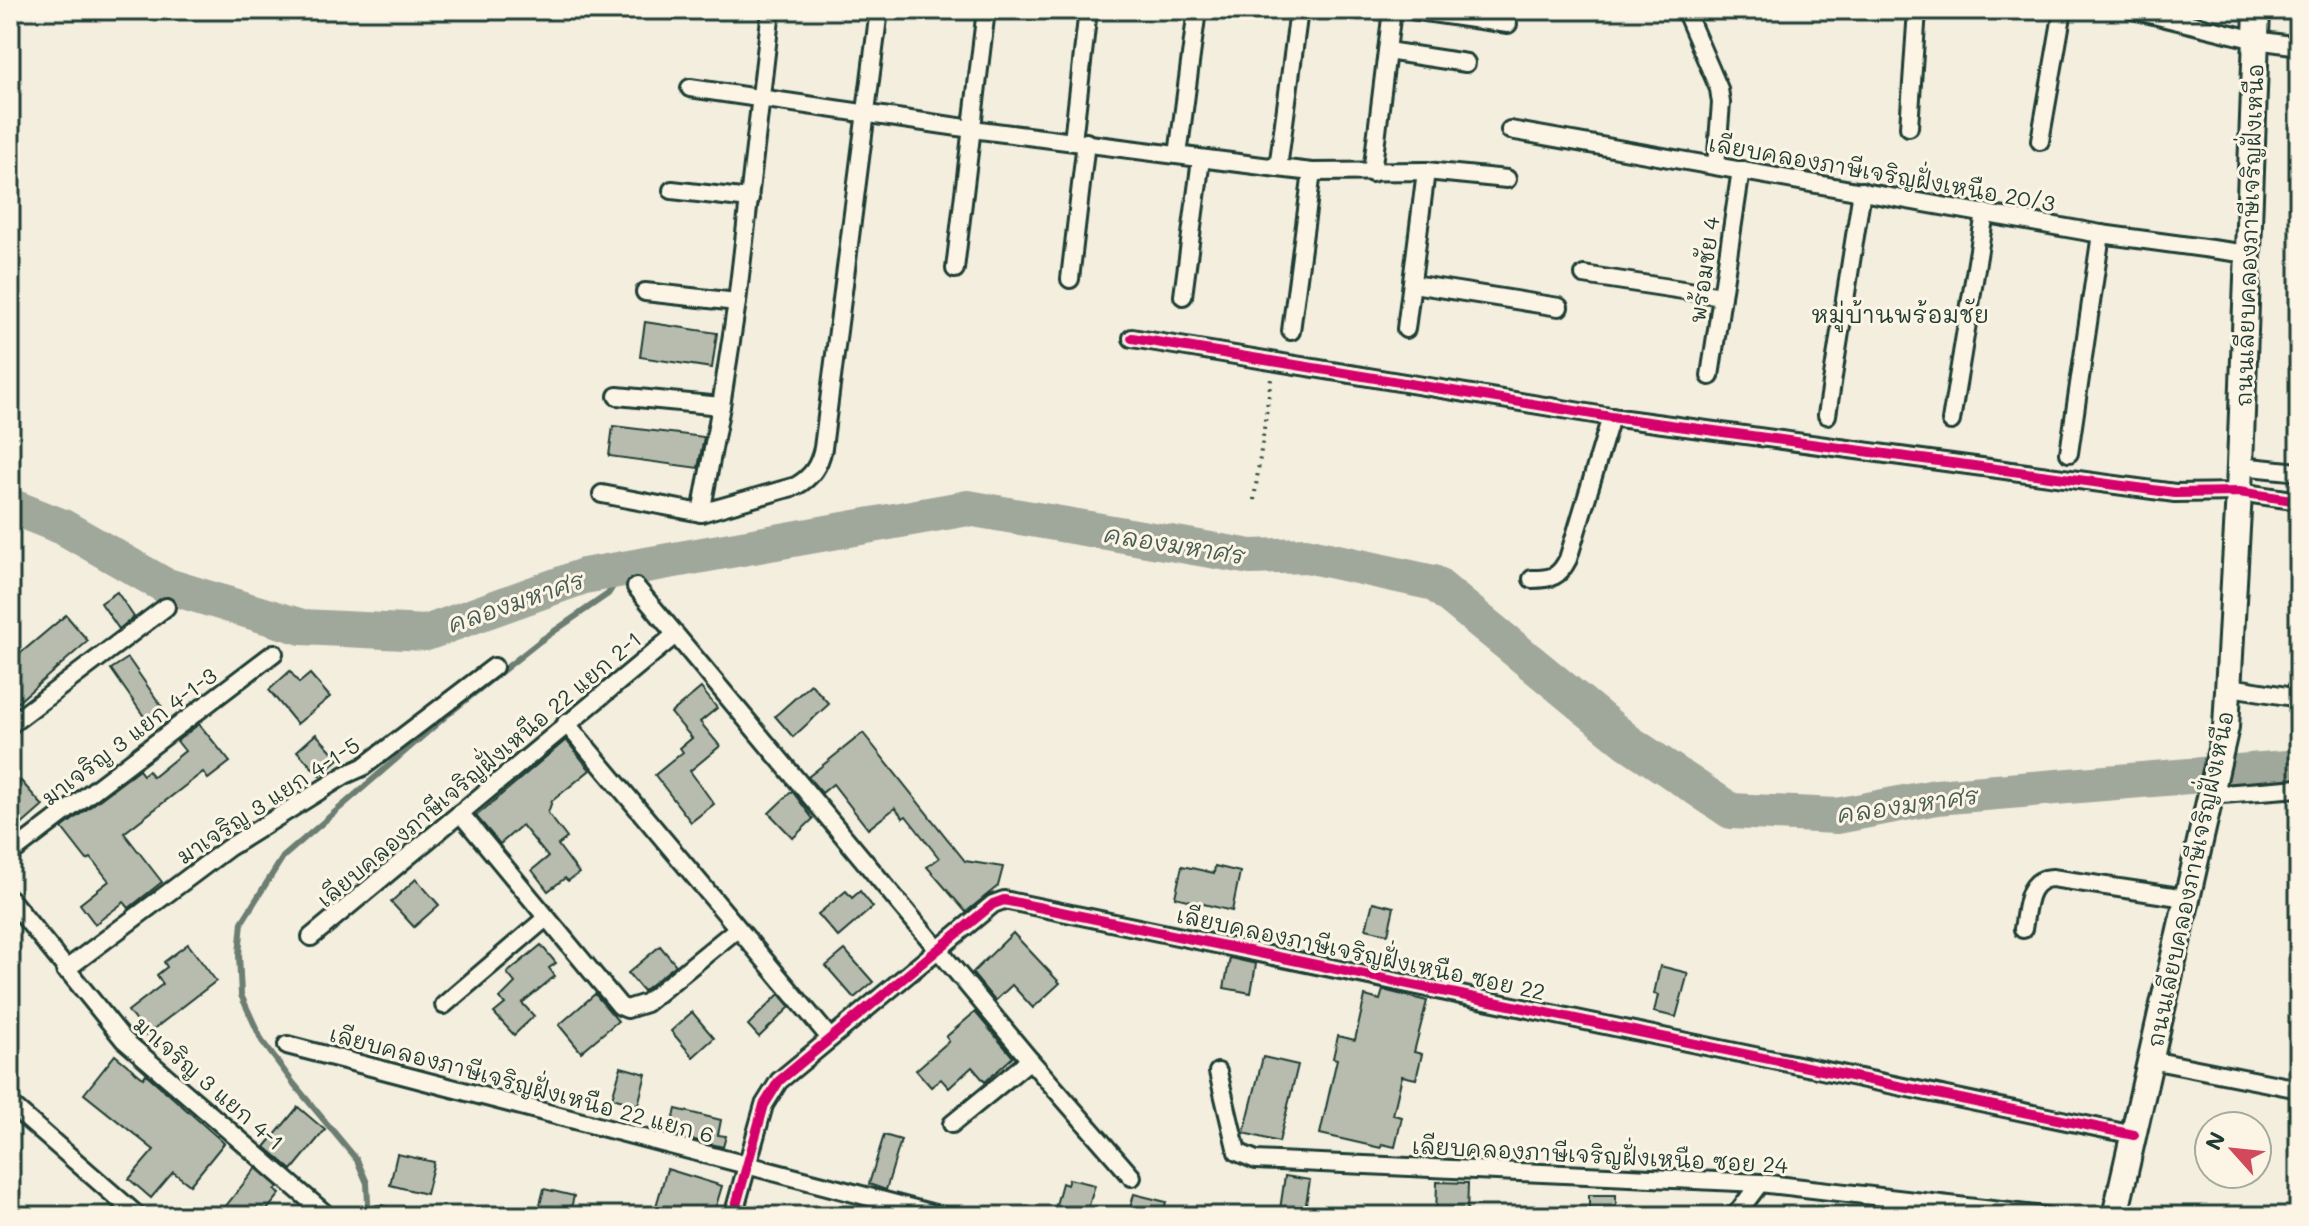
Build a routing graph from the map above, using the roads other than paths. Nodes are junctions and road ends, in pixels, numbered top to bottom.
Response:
1 (771, 10) edge
2 (879, 10) edge
3 (986, 10) edge
4 (1088, 10) edge
5 (1197, 10) edge
6 (1299, 10) edge
7 (1392, 10) edge
8 (1411, 10) edge
9 (1685, 10) edge
10 (1917, 10) edge
11 (2063, 10) edge
12 (2133, 10) edge
13 (2257, 10) edge
14 (1508, 24) dead end
15 (2256, 40) junction
16 (2299, 46) edge
17 (1387, 51) junction
18 (1466, 63) dead end
19 (690, 88) dead end
20 (761, 98) junction
21 (866, 113) junction
22 (1909, 127) dead end
23 (972, 129) junction
24 (1510, 130) dead end
25 (2040, 141) dead end
26 (1080, 142) junction
27 (1178, 155) junction
28 (1201, 159) junction
29 (1716, 166) junction
30 (1278, 168) junction
31 (1741, 170) junction
32 (1426, 171) junction
33 (1312, 172) junction
34 (1372, 173) junction
35 (1507, 179) dead end
36 (672, 190) dead end
37 (1862, 191) junction
38 (750, 199) junction
39 (1985, 213) junction
40 (2101, 234) junction
41 (2248, 254) junction
42 (955, 269) dead end
43 (1584, 275) dead end
44 (1070, 279) dead end
45 (1413, 284) junction
46 (645, 292) dead end
47 (1183, 296) dead end
48 (1722, 296) junction
49 (737, 302) junction
50 (1559, 307) dead end
51 (1406, 329) dead end
52 (1291, 331) dead end
53 (1132, 338) dead end
54 (1710, 376) dead end
55 (617, 396) dead end
56 (721, 406) junction
57 (1827, 415) dead end
58 (1611, 417) junction
59 (1951, 421) dead end
60 (2069, 453) dead end
61 (2240, 466) junction
62 (2299, 472) edge
63 (2239, 492) junction
64 (602, 494) dead end
65 (2299, 501) edge
66 (701, 513) junction
67 (1532, 579) dead end
68 (636, 587) dead end
69 (166, 607) dead end
70 (675, 635) junction
71 (274, 653) dead end
72 (494, 667) dead end
73 (2230, 687) junction
74 (2299, 698) edge
75 (566, 723) junction
76 (10, 725) edge
77 (2299, 788) edge
78 (2210, 792) junction
79 (460, 813) junction
80 (10, 854) edge
81 (2186, 898) junction
82 (10, 899) edge
83 (546, 918) junction
84 (737, 929) junction
85 (2023, 929) dead end
86 (311, 937) dead end
87 (939, 948) junction
88 (65, 970) junction
89 (444, 1005) dead end
90 (830, 1038) junction
91 (287, 1045) dead end
92 (1030, 1060) junction
93 (2151, 1060) junction
94 (1218, 1072) dead end
95 (2299, 1089) edge
96 (10, 1104) edge
97 (952, 1124) dead end
98 (2134, 1135) junction
99 (746, 1166) junction
100 (1132, 1177) dead end
101 (1760, 1183) junction
102 (138, 1216) edge
103 (328, 1216) edge
104 (733, 1216) edge
105 (942, 1216) edge
106 (1735, 1216) edge
107 (2044, 1216) edge
108 (2115, 1216) edge

1 - 20 street
2 - 21 street
3 - 23 street
4 - 26 street
5 - 27 street
6 - 30 street
7 - 17 street
8 - 14 street
9 - 29 street
10 - 22 street
11 - 25 street
12 - 15 street
13 - 15 main road, ถนนเลียบคลองภาษีเจริญฝั่งเหนือ
15 - 16 street
15 - 41 main road, ถนนเลียบคลองภาษีเจริญฝั่งเหนือ
17 - 18 street
17 - 34 street
19 - 20 street
20 - 21 street
20 - 38 street
21 - 23 street
21 - 66 street
23 - 26 street
23 - 42 street
24 - 29 street, เลียบคลองภาษีเจริญฝั่งเหนือ 20/3
26 - 27 street
26 - 44 street
27 - 28 street
28 - 30 street
28 - 47 street
29 - 31 street, เลียบคลองภาษีเจริญฝั่งเหนือ 20/3
30 - 33 street
31 - 37 street, เลียบคลองภาษีเจริญฝั่งเหนือ 20/3
31 - 48 street, พร้อมชัย 4
32 - 34 street
32 - 35 street
32 - 45 street
33 - 34 street
33 - 52 street
36 - 38 street
37 - 39 street, เลียบคลองภาษีเจริญฝั่งเหนือ 20/3
37 - 57 street
38 - 49 street
39 - 40 street, เลียบคลองภาษีเจริญฝั่งเหนือ 20/3
39 - 59 street
40 - 41 street, เลียบคลองภาษีเจริญฝั่งเหนือ 20/3
40 - 60 street
41 - 61 main road, ถนนเลียบคลองภาษีเจริญฝั่งเหนือ
43 - 48 street
45 - 50 street
45 - 51 street
46 - 49 street
48 - 54 street, พร้อมชัย 4
49 - 56 street
53 - 58 street
55 - 56 street
56 - 66 street
58 - 63 street
58 - 67 street
61 - 62 street
61 - 63 main road, ถนนเลียบคลองภาษีเจริญฝั่งเหนือ
63 - 65 street
63 - 73 main road, ถนนเลียบคลองภาษีเจริญฝั่งเหนือ
64 - 66 street
68 - 70 street
69 - 76 street
70 - 75 street, เลียบคลองภาษีเจริญฝั่งเหนือ 22 แยก 2-1
70 - 87 street
71 - 80 street, มาเจริญ 3 แยก 4-1-3
72 - 88 street, มาเจริญ 3 แยก 4-1-5
73 - 74 street
73 - 78 main road, ถนนเลียบคลองภาษีเจริญฝั่งเหนือ
75 - 79 street, เลียบคลองภาษีเจริญฝั่งเหนือ 22 แยก 2-1
75 - 84 street
77 - 78 street
78 - 81 main road, ถนนเลียบคลองภาษีเจริญฝั่งเหนือ
79 - 83 street
79 - 86 street, เลียบคลองภาษีเจริญฝั่งเหนือ 22 แยก 2-1
81 - 85 street
81 - 93 main road, ถนนเลียบคลองภาษีเจริญฝั่งเหนือ
82 - 88 street, มาเจริญ 3 แยก 4-1
83 - 84 street
83 - 89 street
84 - 90 street
87 - 90 street, เลียบคลองภาษีเจริญฝั่งเหนือ ซอย 22
87 - 92 street
87 - 98 street, เลียบคลองภาษีเจริญฝั่งเหนือ ซอย 22
88 - 103 street, มาเจริญ 3 แยก 4-1
90 - 99 street, เลียบคลองภาษีเจริญฝั่งเหนือ ซอย 22
91 - 99 street, เลียบคลองภาษีเจริญฝั่งเหนือ 22 แยก 6
92 - 97 street
92 - 100 street
93 - 95 street
93 - 98 main road, ถนนเลียบคลองภาษีเจริญฝั่งเหนือ
94 - 101 street, เลียบคลองภาษีเจริญฝั่งเหนือ ซอย 24
96 - 102 street
98 - 108 main road, ถนนเลียบคลองภาษีเจริญฝั่งเหนือ
99 - 104 street, เลียบคลองภาษีเจริญฝั่งเหนือ ซอย 22
99 - 105 street, เลียบคลองภาษีเจริญฝั่งเหนือ 22 แยก 6
101 - 106 street
101 - 107 street, เลียบคลองภาษีเจริญฝั่งเหนือ ซอย 24

